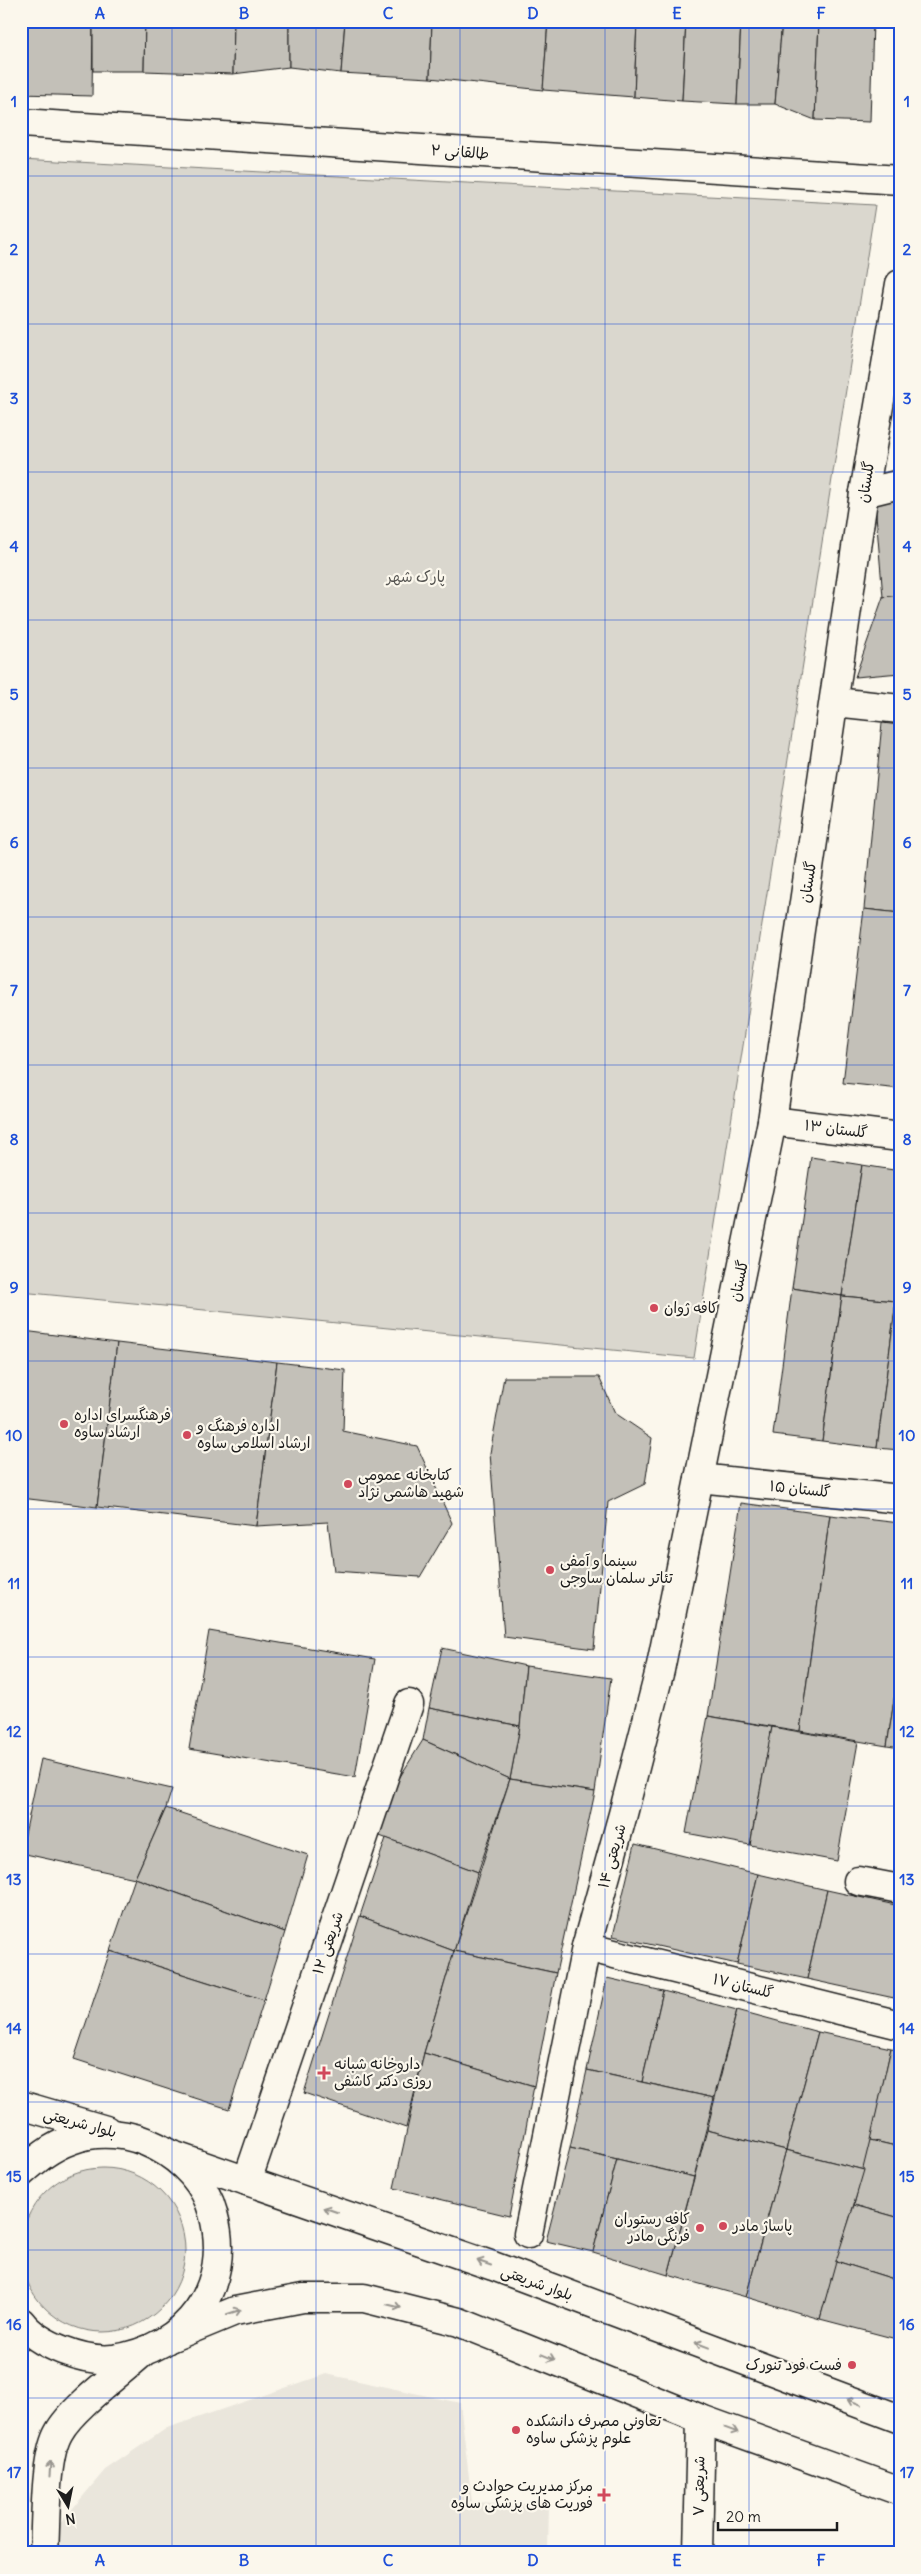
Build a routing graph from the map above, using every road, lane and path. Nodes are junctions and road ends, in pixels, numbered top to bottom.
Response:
1 (21, 123) edge
2 (900, 180) edge
3 (900, 284) edge
4 (900, 484) edge
5 (864, 492) junction
6 (835, 702) junction
7 (900, 709) edge
8 (772, 1121) junction
9 (900, 1137) edge
10 (699, 1478) junction
11 (900, 1499) edge
12 (409, 1704) dead end
13 (858, 1881) dead end
14 (900, 1889) edge
15 (586, 1947) junction
16 (900, 2025) edge
17 (21, 2105) edge
18 (139, 2139) junction
19 (172, 2155) junction
20 (21, 2173) edge
21 (246, 2181) junction
22 (528, 2234) dead end
23 (21, 2322) edge
24 (172, 2337) junction
25 (142, 2353) junction
26 (701, 2419) junction
27 (900, 2420) edge
28 (900, 2491) edge
29 (44, 2553) edge
30 (698, 2553) edge

1 - 2 street, طالقانی ۲
3 - 5 street, گلستان
4 - 5 street
5 - 6 street, گلستان
6 - 7 street
6 - 8 street, گلستان
8 - 9 street, گلستان ۱۳
8 - 10 street, گلستان
10 - 11 street, گلستان ۱۵
10 - 15 street, شریعتی ۱۴
12 - 21 street, شریعتی ۱۲
13 - 14 street
15 - 16 street, گلستان ۱۷
15 - 22 street, شریعتی ۱۴
17 - 18 street, بلوار شریعتی
18 - 19 street
18 - 20 street
19 - 21 street, بلوار شریعتی
19 - 24 street
27 -> 21 street, بلوار شریعتی
23 - 25 street
24 - 25 street
24 -> 26 street
29 -> 25 street
26 -> 28 street
26 - 30 street, شریعتی ۷

